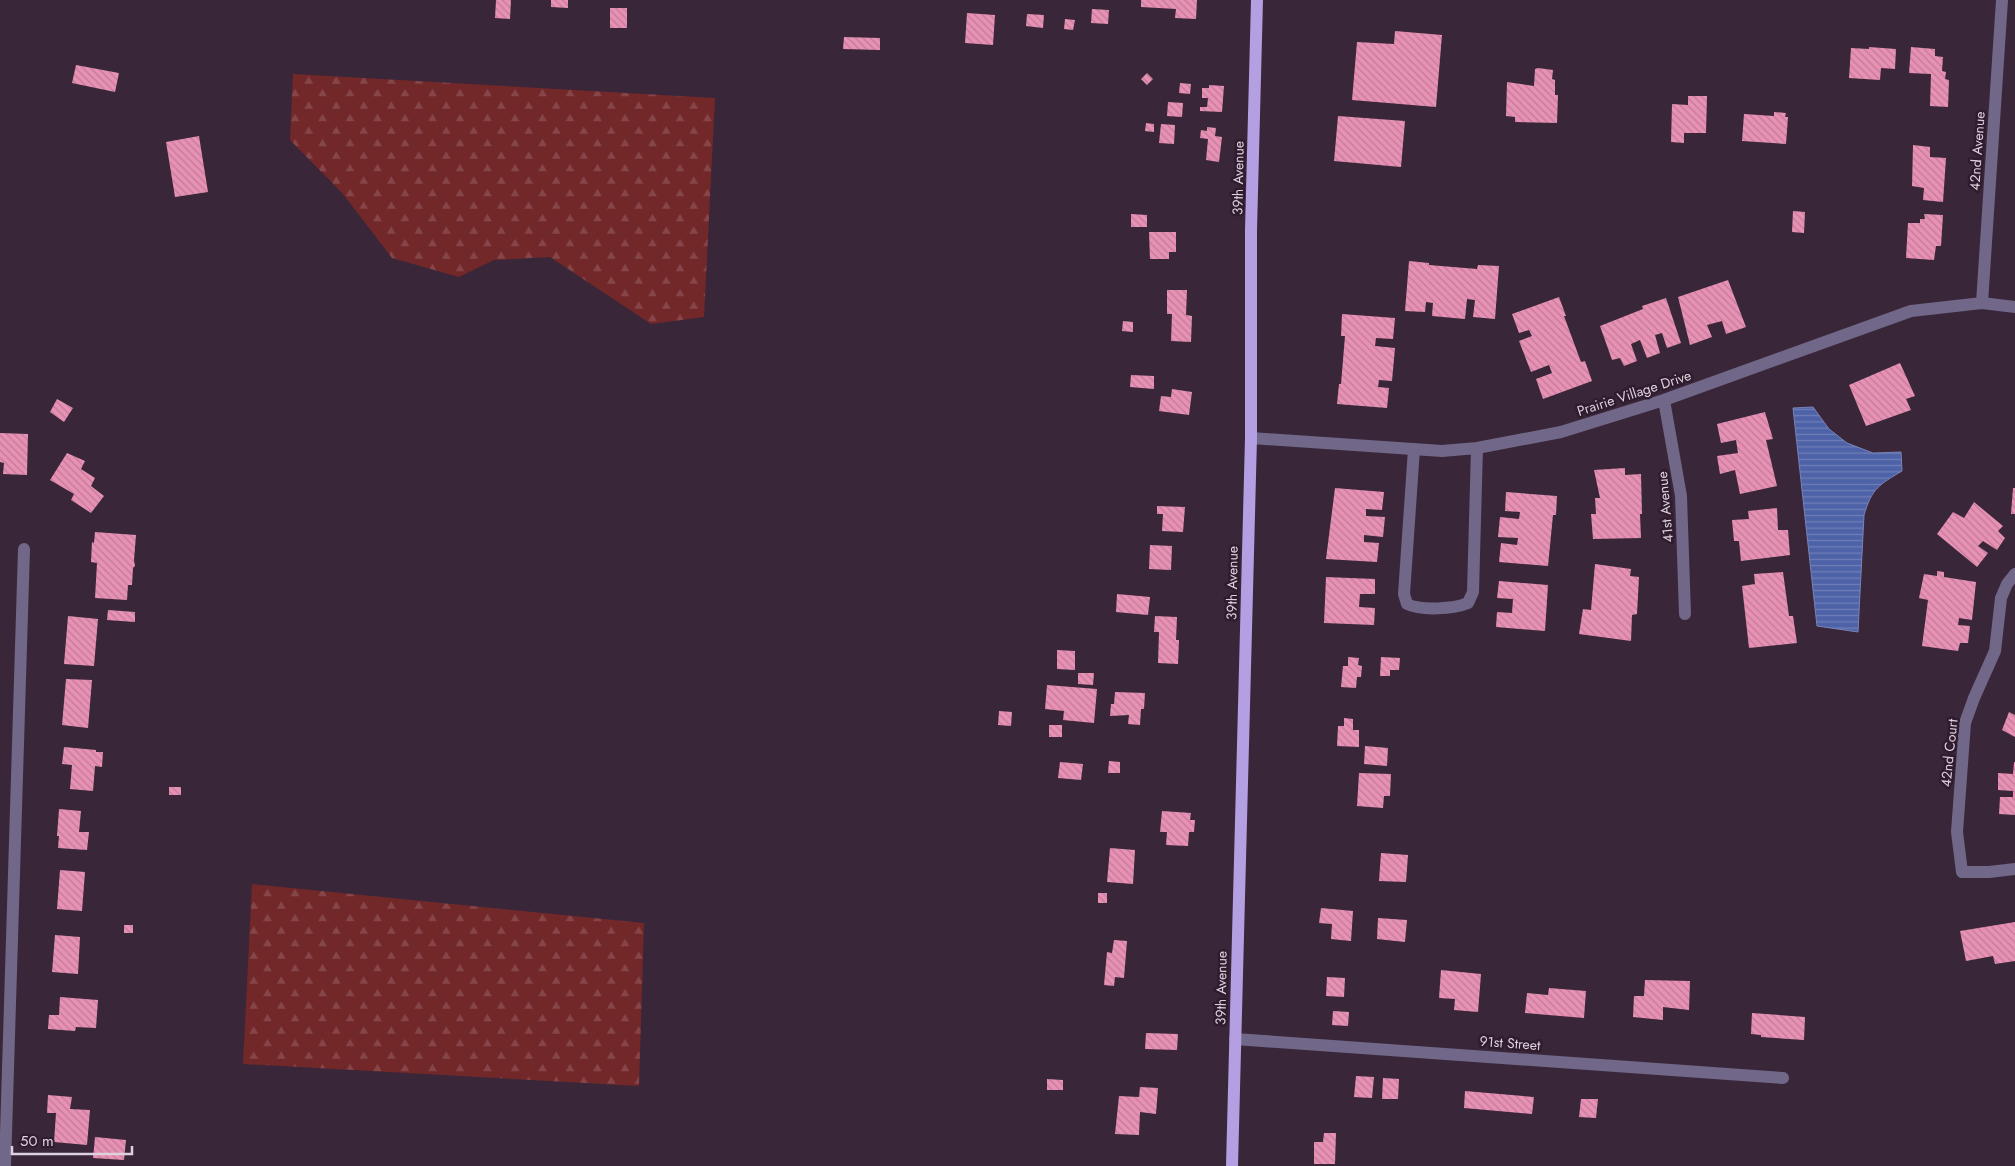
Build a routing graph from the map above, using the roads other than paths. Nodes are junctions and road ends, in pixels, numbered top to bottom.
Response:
1 (1257, 0) edge
2 (2002, 0) edge
3 (1982, 303) junction
4 (2015, 307) edge
5 (1664, 400) junction
6 (1251, 438) junction
7 (1477, 448) junction
8 (1414, 449) junction
9 (24, 549) dead end
10 (2011, 579) edge
11 (1685, 614) dead end
12 (2015, 869) edge
13 (1235, 1039) junction
14 (1783, 1078) dead end
15 (5, 1166) edge
16 (1232, 1166) edge

1 - 6 main road, 39th Avenue
2 - 3 street, 42nd Avenue
3 - 4 street, Prairie Village Drive
3 - 5 street, Prairie Village Drive
5 - 7 street, Prairie Village Drive
5 - 11 street, 41st Avenue
6 - 8 street, Prairie Village Drive
6 - 13 main road, 39th Avenue
7 - 8 street, Prairie Village Drive
7 - 8 street
9 - 15 street
10 - 12 street, 42nd Court
13 - 14 street, 91st Street
13 - 16 main road, 39th Avenue

